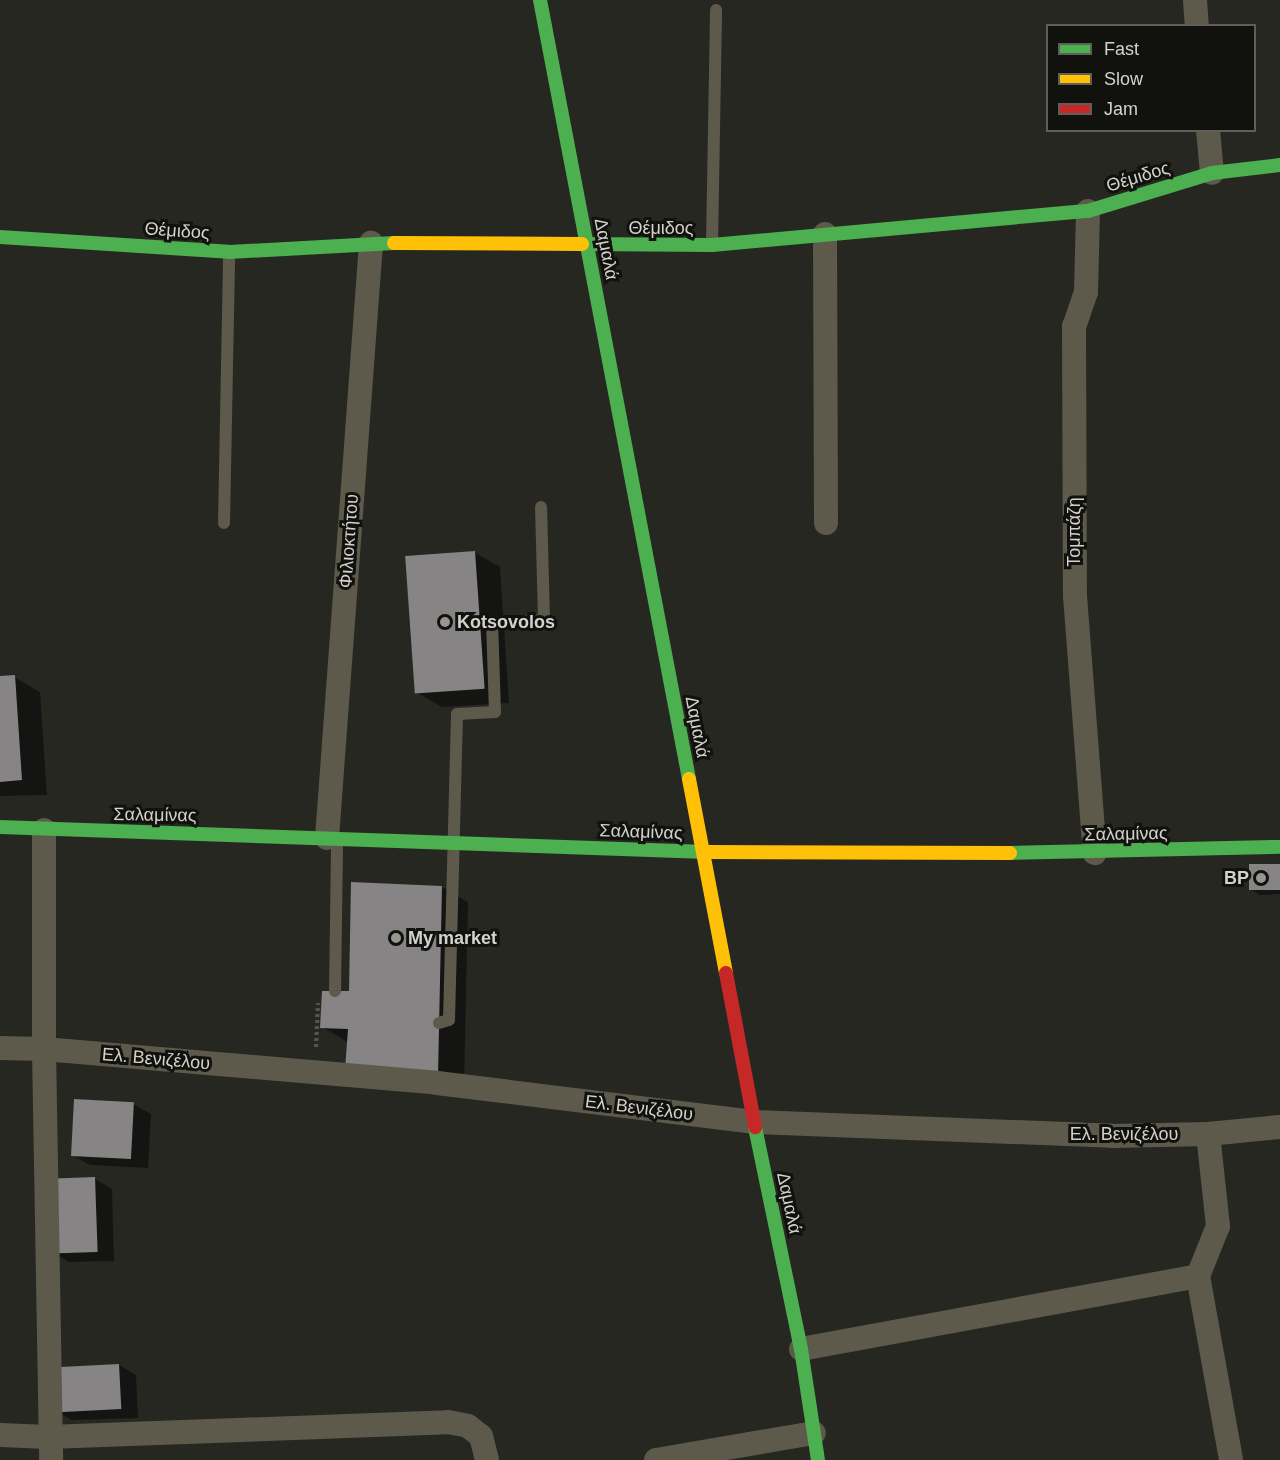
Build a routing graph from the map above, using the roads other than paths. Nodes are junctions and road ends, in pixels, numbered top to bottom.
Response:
1 (540, 0) edge
2 (1195, 0) edge
3 (716, 10) dead end
4 (1197, 24) edge
5 (1208, 132) edge
6 (1280, 165) edge
7 (1212, 173) junction
8 (1088, 211) junction
9 (825, 234) junction
10 (0, 237) edge
11 (371, 243) junction
12 (712, 245) junction
13 (587, 246) junction
14 (229, 252) junction
15 (541, 507) dead end
16 (224, 523) dead end
17 (826, 523) dead end
18 (0, 827) edge
19 (44, 830) junction
20 (332, 838) junction
21 (454, 843) junction
22 (1280, 847) edge
23 (702, 852) junction
24 (1095, 853) junction
25 (335, 991) dead end
26 (439, 1023) dead end
27 (0, 1048) edge
28 (44, 1049) junction
29 (754, 1122) junction
30 (1280, 1127) edge
31 (1208, 1134) junction
32 (1198, 1276) junction
33 (801, 1349) junction
34 (814, 1433) junction
35 (0, 1435) edge
36 (50, 1448) edge
37 (487, 1460) edge
38 (656, 1460) edge
39 (818, 1460) edge
40 (1231, 1460) edge

1 - 13 street, Δαμαλά
2 - 4 street
3 - 12 lane
5 - 7 street
6 - 7 street, Θέμιδος
7 - 8 street, Θέμιδος
8 - 9 street, Θέμιδος
8 - 24 street, Τομπάζη
9 - 12 street, Θέμιδος
9 - 17 street
10 - 14 street, Θέμιδος
11 - 13 street, Θέμιδος
11 - 14 street, Θέμιδος
11 - 20 street, Φιλιοκτήτου
12 - 13 street, Θέμιδος
13 - 23 street, Δαμαλά
14 - 16 lane
15 - 21 lane
18 - 19 street, Σαλαμίνας
19 - 20 street, Σαλαμίνας
19 - 28 street
20 - 21 street, Σαλαμίνας
20 - 25 lane
21 - 23 street, Σαλαμίνας
21 - 26 lane
22 - 24 street, Σαλαμίνας
23 - 24 street, Σαλαμίνας
23 - 29 street, Δαμαλά
27 - 28 street, Ελ. Βενιζέλου
28 - 29 street, Ελ. Βενιζέλου
28 - 36 street
29 - 31 street, Ελ. Βενιζέλου
29 - 33 street, Δαμαλά
30 - 31 street, Ελ. Βενιζέλου
31 - 32 street
32 - 33 street
32 - 40 street
33 - 34 street, Δαμαλά
34 - 38 street
34 - 39 street, Δαμαλά
35 - 36 street
36 - 37 street

